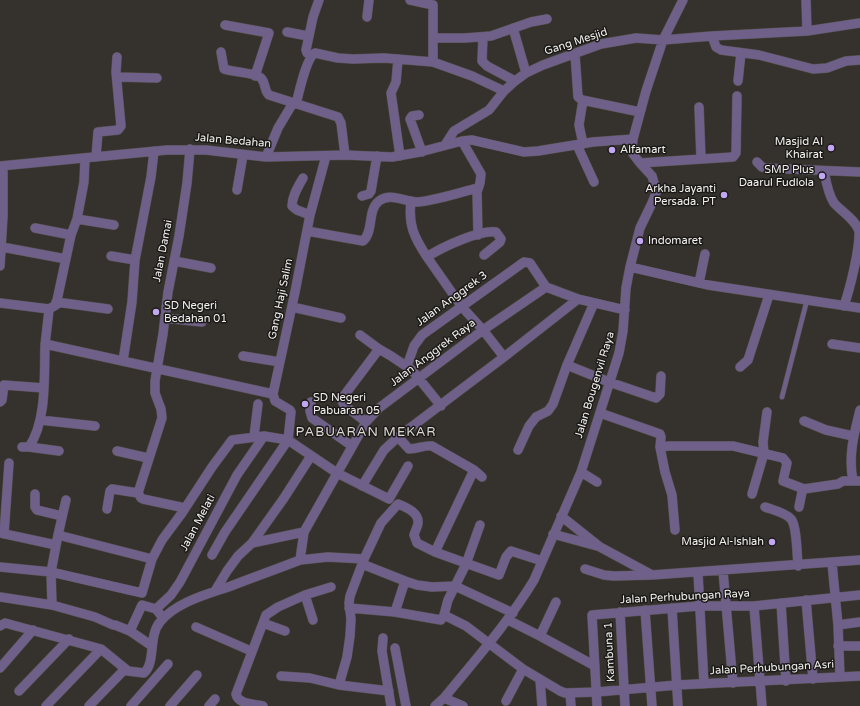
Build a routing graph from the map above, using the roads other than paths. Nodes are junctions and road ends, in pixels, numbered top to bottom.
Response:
1 (319, 0) edge
2 (369, 0) edge
3 (410, 0) edge
4 (683, 0) edge
5 (806, 0) edge
6 (367, 17) dead end
7 (547, 19) dead end
8 (860, 23) edge
9 (225, 25) dead end
10 (514, 28) junction
11 (807, 31) junction
12 (287, 32) dead end
13 (308, 36) junction
14 (712, 36) junction
15 (483, 37) junction
16 (434, 38) junction
17 (663, 40) junction
18 (221, 52) dead end
19 (741, 53) junction
20 (575, 54) junction
21 (311, 56) junction
22 (117, 57) dead end
23 (398, 59) junction
24 (860, 60) edge
25 (433, 62) junction
26 (526, 73) junction
27 (255, 76) junction
28 (117, 77) junction
29 (157, 78) dead end
30 (515, 81) junction
31 (738, 81) dead end
32 (504, 92) junction
33 (737, 96) dead end
34 (583, 100) junction
35 (294, 104) junction
36 (698, 107) dead end
37 (640, 112) junction
38 (419, 115) dead end
39 (633, 139) junction
40 (462, 141) junction
41 (580, 144) junction
42 (445, 145) junction
43 (190, 149) junction
44 (154, 151) junction
45 (422, 152) junction
46 (243, 155) junction
47 (345, 155) junction
48 (326, 156) junction
49 (377, 156) junction
50 (400, 156) junction
51 (96, 157) junction
52 (266, 157) junction
53 (85, 158) junction
54 (701, 159) junction
55 (757, 162) dead end
56 (640, 163) junction
57 (2, 166) edge
58 (824, 171) junction
59 (860, 172) edge
60 (303, 178) dead end
61 (594, 182) dead end
62 (478, 188) junction
63 (237, 190) dead end
64 (362, 196) dead end
65 (411, 201) junction
66 (310, 215) junction
67 (77, 219) junction
68 (114, 225) dead end
69 (35, 228) dead end
70 (307, 231) junction
71 (71, 235) junction
72 (478, 235) junction
73 (2, 247) junction
74 (860, 249) edge
75 (706, 254) dead end
76 (484, 255) dead end
77 (111, 256) dead end
78 (427, 257) junction
79 (66, 259) junction
80 (135, 260) junction
81 (174, 261) junction
82 (0, 266) edge
83 (630, 267) junction
84 (211, 268) dead end
85 (700, 283) junction
86 (546, 287) junction
87 (768, 295) junction
88 (578, 299) junction
89 (807, 300) junction
90 (56, 302) junction
91 (0, 303) edge
92 (594, 303) junction
93 (844, 306) junction
94 (292, 307) junction
95 (462, 307) junction
96 (860, 308) edge
97 (49, 309) junction
98 (108, 309) dead end
99 (625, 310) junction
100 (166, 318) junction
101 (341, 318) dead end
102 (202, 322) dead end
103 (484, 330) junction
104 (360, 335) dead end
105 (45, 344) junction
106 (832, 344) dead end
107 (378, 348) junction
108 (860, 348) edge
109 (243, 356) dead end
110 (504, 357) junction
111 (123, 360) junction
112 (280, 362) junction
113 (567, 365) junction
114 (407, 366) junction
115 (740, 367) dead end
116 (158, 368) junction
117 (661, 376) dead end
118 (420, 379) junction
119 (609, 382) junction
120 (44, 388) junction
121 (273, 394) junction
122 (782, 397) dead end
123 (0, 402) edge
124 (311, 402) dead end
125 (258, 404) dead end
126 (441, 406) junction
127 (860, 410) edge
128 (768, 412) dead end
129 (600, 413) junction
130 (40, 420) junction
131 (804, 421) dead end
132 (366, 422) junction
133 (95, 426) dead end
134 (254, 436) junction
135 (264, 436) junction
136 (853, 436) junction
137 (398, 437) junction
138 (288, 440) junction
139 (352, 446) junction
140 (660, 447) junction
141 (518, 450) dead end
142 (59, 451) dead end
143 (117, 451) dead end
144 (764, 453) junction
145 (311, 456) junction
146 (148, 458) junction
147 (9, 463) dead end
148 (408, 466) dead end
149 (474, 470) junction
150 (581, 472) junction
151 (337, 473) junction
152 (482, 477) dead end
153 (856, 481) edge
154 (598, 482) dead end
155 (362, 486) junction
156 (804, 490) junction
157 (138, 492) junction
158 (35, 494) dead end
159 (752, 494) dead end
160 (66, 500) dead end
161 (765, 507) dead end
162 (799, 507) dead end
163 (185, 508) junction
164 (107, 509) dead end
165 (62, 516) junction
166 (561, 516) junction
167 (480, 525) dead end
168 (675, 530) dead end
169 (304, 532) junction
170 (2, 534) edge
171 (553, 534) junction
172 (58, 535) junction
173 (252, 543) junction
174 (56, 545) junction
175 (600, 547) junction
176 (435, 552) junction
177 (212, 555) dead end
178 (152, 559) junction
179 (300, 560) junction
180 (860, 560) edge
181 (363, 561) junction
182 (542, 561) junction
183 (832, 563) junction
184 (466, 564) junction
185 (798, 566) junction
186 (0, 567) edge
187 (585, 569) dead end
188 (723, 571) junction
189 (51, 572) junction
190 (698, 573) junction
191 (652, 575) junction
192 (405, 581) junction
193 (455, 586) junction
194 (331, 587) dead end
195 (215, 592) junction
196 (305, 595) junction
197 (860, 595) edge
198 (0, 597) edge
199 (836, 598) junction
200 (806, 600) junction
201 (556, 602) dead end
202 (781, 603) junction
203 (52, 605) junction
204 (699, 606) junction
205 (725, 606) junction
206 (754, 606) junction
207 (349, 608) junction
208 (672, 608) junction
209 (156, 609) junction
210 (645, 610) junction
211 (395, 612) junction
212 (620, 612) junction
213 (444, 615) junction
214 (510, 617) junction
215 (163, 618) junction
216 (313, 620) dead end
217 (860, 622) edge
218 (263, 623) junction
219 (838, 625) junction
220 (0, 626) edge
221 (196, 627) dead end
222 (33, 630) junction
223 (130, 631) junction
224 (284, 631) dead end
225 (540, 636) junction
226 (383, 638) dead end
227 (69, 639) junction
228 (489, 643) junction
229 (152, 646) junction
230 (838, 646) junction
231 (860, 646) edge
232 (395, 648) dead end
233 (101, 649) junction
234 (252, 651) junction
235 (168, 664) dead end
236 (595, 666) junction
237 (0, 668) edge
238 (125, 669) junction
239 (523, 669) junction
240 (147, 670) junction
241 (197, 675) dead end
242 (281, 676) dead end
243 (860, 676) edge
244 (840, 677) junction
245 (813, 679) junction
246 (540, 680) junction
247 (154, 681) junction
248 (786, 681) junction
249 (760, 682) junction
250 (733, 683) junction
251 (704, 684) junction
252 (339, 685) junction
253 (678, 686) junction
254 (651, 688) junction
255 (624, 690) junction
256 (20, 691) dead end
257 (389, 691) junction
258 (597, 692) junction
259 (570, 693) junction
260 (444, 698) junction
261 (215, 699) dead end
262 (506, 701) dead end
263 (46, 706) edge
264 (89, 706) edge
265 (131, 706) edge
266 (170, 706) edge
267 (209, 706) edge
268 (263, 706) edge
269 (391, 706) edge
270 (406, 706) edge
271 (435, 706) edge
272 (463, 706) edge
273 (542, 706) edge
274 (571, 706) edge
275 (597, 706) edge
276 (625, 706) edge
277 (652, 706) edge
278 (678, 706) edge
279 (762, 706) edge

1 - 13 street
2 - 6 street
3 - 16 street
4 - 17 street, Jalan Bougenvil Raya
5 - 11 street
7 - 10 street
8 - 11 street, Gang Mesjid
9 - 27 street
10 - 15 street
10 - 26 street
11 - 14 street, Gang Mesjid
12 - 13 street
13 - 21 street
14 - 17 street, Gang Mesjid
14 - 19 street
15 - 16 street
15 - 30 street
16 - 25 street
17 - 20 street, Gang Mesjid
17 - 37 street, Jalan Bougenvil Raya
18 - 27 street
19 - 24 street
19 - 31 street
20 - 26 street, Gang Mesjid
20 - 34 street
21 - 23 street
21 - 35 street
22 - 28 street
23 - 25 street
23 - 50 street
25 - 32 street
26 - 30 street, Gang Mesjid
27 - 35 street
28 - 29 street
28 - 51 street
30 - 32 street, Gang Mesjid
32 - 42 street, Gang Mesjid
33 - 54 street
34 - 37 street
34 - 41 street
35 - 47 street
35 - 52 street
36 - 54 street
37 - 39 street, Jalan Bougenvil Raya
38 - 45 street
39 - 41 street, Jalan Bedahan
39 - 56 street, Jalan Bougenvil Raya
40 - 41 street, Jalan Bedahan
40 - 42 street, Jalan Bedahan
40 - 62 street
41 - 61 street
42 - 45 street, Jalan Bedahan
43 - 44 street, Jalan Bedahan
43 - 46 street, Jalan Bedahan
43 - 81 street, Jalan Damai
44 - 51 street, Jalan Bedahan
44 - 80 street
45 - 50 street, Jalan Bedahan
46 - 52 street, Jalan Bedahan
46 - 63 street
47 - 48 street, Jalan Bedahan
47 - 49 street, Jalan Bedahan
48 - 52 street, Jalan Bedahan
48 - 66 street, Gang Haji Salim
49 - 50 street, Jalan Bedahan
49 - 64 street
51 - 53 street, Jalan Bedahan
53 - 57 street, Jalan Bedahan
53 - 67 street
54 - 56 street
55 - 58 street
56 - 83 street, Jalan Bougenvil Raya
57 - 73 street
58 - 59 street
58 - 74 street
60 - 66 street
62 - 65 street
62 - 72 street
65 - 70 street
65 - 78 street
66 - 70 street, Gang Haji Salim
67 - 68 street
67 - 71 street
69 - 71 street
70 - 94 street, Gang Haji Salim
71 - 79 street
72 - 76 street
72 - 78 street
73 - 79 street
73 - 82 street
74 - 93 street
75 - 85 street
77 - 80 street
78 - 95 street
79 - 90 street
80 - 111 street
81 - 84 street
81 - 100 street, Jalan Damai
83 - 85 street
83 - 99 street, Jalan Bougenvil Raya
85 - 87 street
86 - 88 street
86 - 95 street, Jalan Anggrek 3
86 - 103 street, Jalan Anggrek Raya
87 - 89 street
87 - 115 street
88 - 92 street
88 - 110 street
89 - 93 street
89 - 122 lane
90 - 97 street
90 - 98 street
91 - 97 street
92 - 99 street
92 - 113 street
93 - 96 street
94 - 101 street
94 - 112 street, Gang Haji Salim
95 - 103 street
95 - 114 street, Jalan Anggrek 3
97 - 105 street
99 - 119 street, Jalan Bougenvil Raya
100 - 102 street
100 - 116 street, Jalan Damai
103 - 110 street
103 - 118 street, Jalan Anggrek Raya
104 - 107 street
105 - 111 street
105 - 120 street
106 - 108 street
107 - 114 street
107 - 132 street
109 - 112 street
110 - 126 street
111 - 116 street
112 - 121 street, Gang Haji Salim
113 - 119 street
113 - 141 street
114 - 118 street
116 - 121 street
116 - 146 street, Jalan Damai
117 - 119 street
118 - 126 street
118 - 132 street, Jalan Anggrek Raya
119 - 129 street, Jalan Bougenvil Raya
120 - 123 street
120 - 130 street
121 - 138 street
124 - 139 street
125 - 134 street
126 - 137 street
127 - 136 street
128 - 144 street
129 - 140 street
129 - 150 street, Jalan Bougenvil Raya
130 - 133 street
130 - 142 street
131 - 136 street
132 - 139 street, Jalan Anggrek Raya
134 - 135 street
134 - 163 street
135 - 138 street
135 - 209 street, Jalan Melati
136 - 153 street
137 - 149 street
137 - 155 street
138 - 145 street
138 - 177 street
139 - 151 street, Jalan Anggrek Raya
140 - 144 street
140 - 168 street
143 - 146 street
144 - 156 street
144 - 159 street
145 - 151 street
145 - 173 street
146 - 157 street, Jalan Damai
147 - 170 street
148 - 155 street
149 - 152 street
149 - 176 street
150 - 154 street
150 - 166 street, Jalan Bougenvil Raya
151 - 155 street
151 - 169 street, Jalan Anggrek Raya
153 - 156 street
156 - 162 street
157 - 163 street
157 - 164 street
158 - 165 street
160 - 165 street
161 - 185 street
163 - 178 street
165 - 172 street
166 - 171 street, Jalan Bougenvil Raya
166 - 175 street
167 - 184 street
169 - 173 street
169 - 179 street
170 - 174 street
171 - 175 street
171 - 182 street, Jalan Bougenvil Raya
172 - 174 street
172 - 178 street
173 - 195 street
174 - 189 street
175 - 191 street
176 - 181 street
176 - 184 street
178 - 189 street
179 - 181 street
179 - 195 street
180 - 183 street
181 - 192 street
181 - 207 street
182 - 184 street
182 - 214 street, Jalan Bougenvil Raya
183 - 185 street
183 - 199 street
184 - 193 street
185 - 188 street
186 - 189 street
187 - 191 street
188 - 190 street
188 - 205 street
189 - 203 street
190 - 191 street
190 - 204 street
192 - 193 street
192 - 211 street
193 - 213 street
193 - 214 street
194 - 196 street
195 - 215 street
196 - 216 street
196 - 218 street
197 - 199 street, Jalan Perhubungan Raya
198 - 203 street
199 - 200 street, Jalan Perhubungan Raya
199 - 219 street, Jalan Perhubungan Asri
200 - 202 street, Jalan Perhubungan Raya
200 - 245 street
201 - 225 street
202 - 206 street, Jalan Perhubungan Raya
202 - 248 street
203 - 223 street
204 - 205 street, Jalan Perhubungan Raya
204 - 208 street, Jalan Perhubungan Raya
204 - 251 street
205 - 206 street, Jalan Perhubungan Raya
205 - 250 street
206 - 249 street
207 - 211 street
207 - 252 street
208 - 210 street, Jalan Perhubungan Raya
208 - 253 street
209 - 215 street
209 - 223 street
210 - 212 street, Jalan Perhubungan Raya
210 - 254 street
211 - 213 street
212 - 236 street, Jalan Perhubungan Raya
212 - 255 street, Kambuna 1
213 - 228 street, Jalan Perhubungan Asri
214 - 225 street
214 - 228 street, Jalan Bougenvil Raya
215 - 229 street
217 - 219 street
218 - 224 street
218 - 234 street
219 - 230 street, Jalan Perhubungan Asri
220 - 222 street
221 - 234 street
222 - 227 street
222 - 237 street
223 - 229 street
225 - 236 street
226 - 257 street
227 - 233 street
227 - 256 street
228 - 239 street, Jalan Perhubungan Asri
228 - 260 street, Jalan Bougenvil Raya
229 - 240 street
230 - 231 street
230 - 244 street, Jalan Perhubungan Asri
232 - 270 street
233 - 238 street
233 - 263 street
234 - 268 street
235 - 247 street
236 - 258 street, Jalan Perhubungan Raya
238 - 240 street
238 - 264 street
239 - 246 street, Jalan Perhubungan Asri
239 - 262 street
240 - 247 street
241 - 266 street
242 - 252 street
243 - 244 street
244 - 245 street, Jalan Perhubungan Asri
245 - 248 street, Jalan Perhubungan Asri
246 - 259 street, Jalan Perhubungan Asri
246 - 273 street
247 - 265 street
248 - 249 street, Jalan Perhubungan Asri
249 - 250 street, Jalan Perhubungan Asri
249 - 279 street
250 - 251 street, Jalan Perhubungan Asri
251 - 253 street, Jalan Perhubungan Asri
252 - 257 street
253 - 254 street, Jalan Perhubungan Asri
253 - 278 street
254 - 255 street, Jalan Perhubungan Asri
254 - 277 street
255 - 258 street, Jalan Perhubungan Asri
255 - 276 street, Kambuna 1
257 - 269 street
258 - 259 street, Jalan Perhubungan Asri
258 - 275 street, Jalan Perhubungan Raya
259 - 274 street
260 - 271 street, Jalan Bougenvil Raya
260 - 272 street
261 - 267 street

